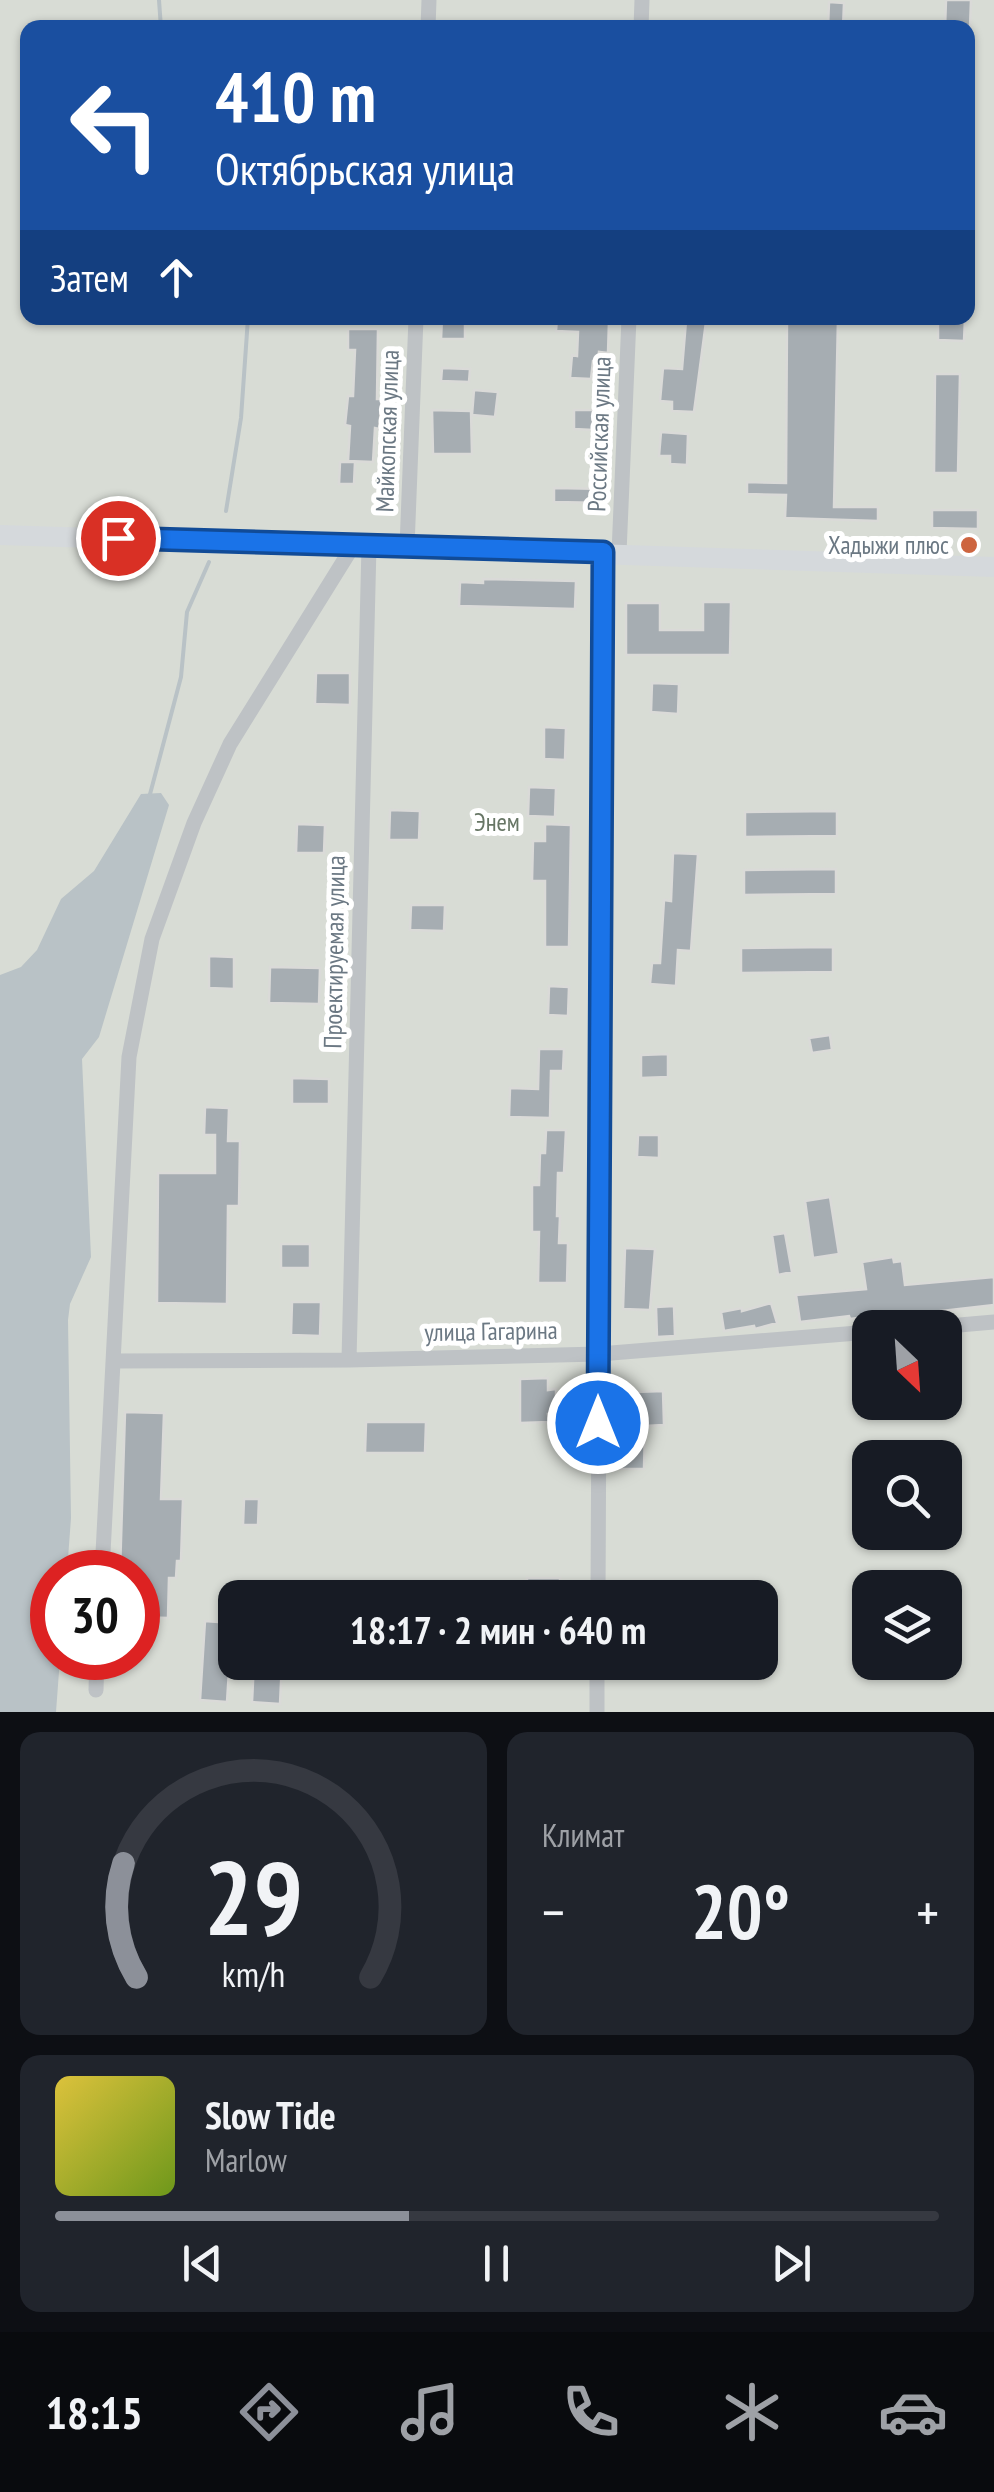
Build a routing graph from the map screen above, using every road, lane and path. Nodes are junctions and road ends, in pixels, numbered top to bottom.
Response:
1 (416, 325) edge
2 (628, 325) edge
3 (0, 535) edge
4 (361, 546) junction
5 (407, 546) junction
6 (611, 553) junction
7 (994, 566) edge
8 (994, 1322) edge
9 (962, 1325) edge
10 (852, 1333) edge
11 (599, 1354) junction
12 (350, 1360) junction
13 (113, 1361) junction
14 (103, 1550) edge
15 (598, 1580) edge
16 (96, 1680) edge
17 (597, 1680) edge
18 (96, 1690) dead end
19 (597, 1712) edge

1 - 5 street, Майкопская улица
2 - 6 street, Российская улица
3 - 4 main road
4 - 5 main road
4 - 12 street, Проектируемая улица
4 - 13 street
5 - 6 main road
6 - 7 main road
6 - 11 street, Российская улица
8 - 9 street
10 - 11 street, улица Гагарина
11 - 12 street, улица Гагарина
11 - 15 street, Российская улица
12 - 13 street, улица Гагарина
13 - 14 street
16 - 18 street
17 - 19 street

